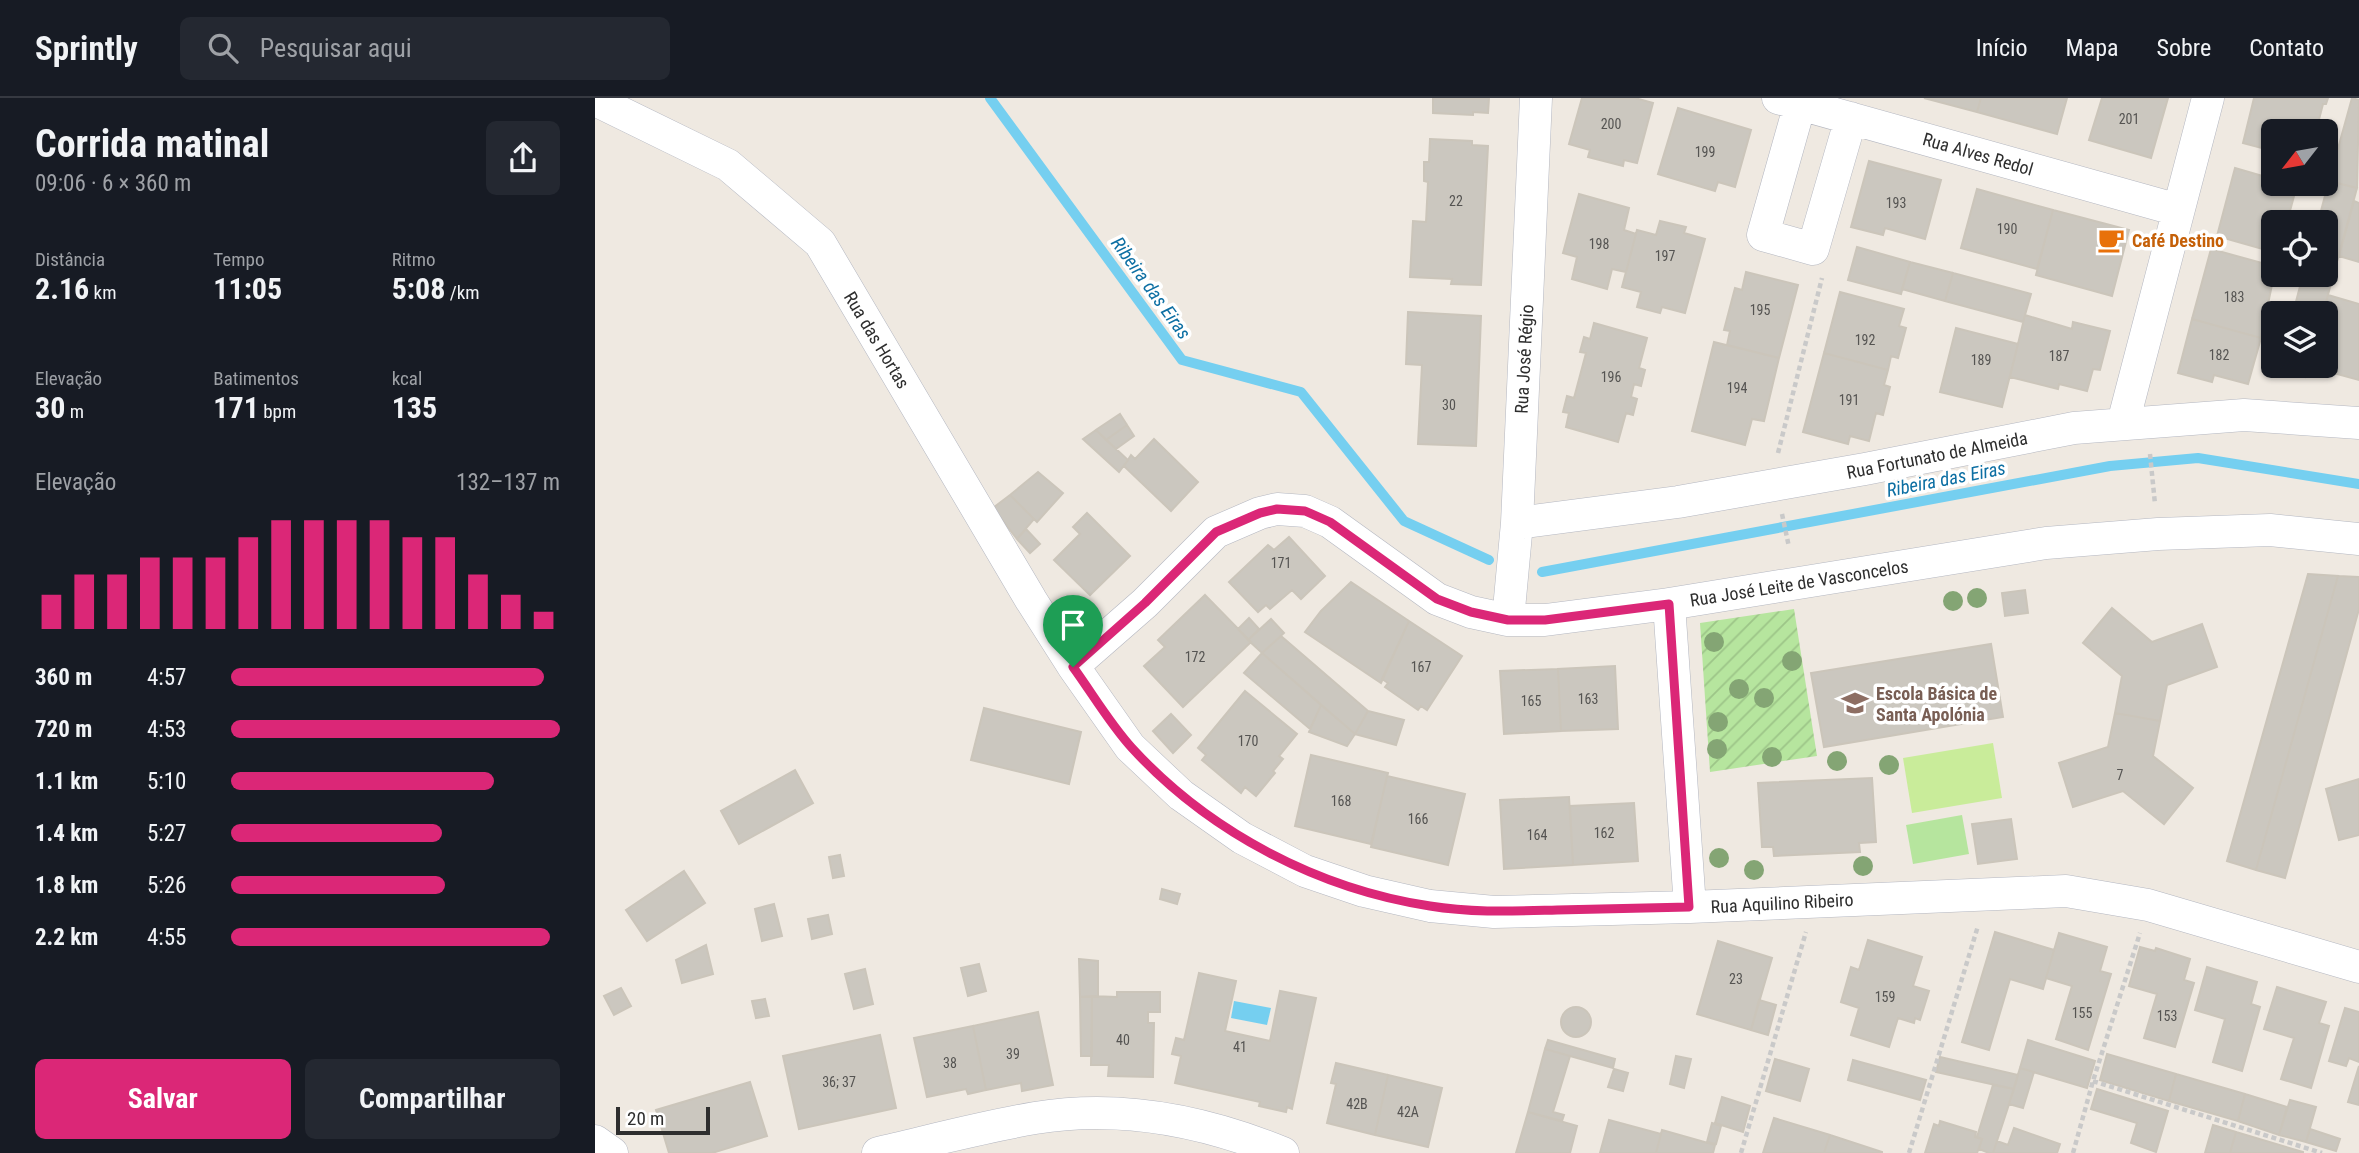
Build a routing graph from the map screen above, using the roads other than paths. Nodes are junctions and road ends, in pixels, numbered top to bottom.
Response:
1 (1536, 98) edge
2 (2208, 98) edge
3 (595, 100) edge
4 (1789, 101) edge
5 (1851, 118) junction
6 (2178, 210) junction
7 (2123, 423) junction
8 (2359, 423) edge
9 (1517, 523) junction
10 (2359, 539) edge
11 (1669, 604) junction
12 (1508, 620) junction
13 (1073, 667) junction
14 (1689, 907) junction
15 (2359, 967) edge
16 (595, 1141) edge
17 (612, 1153) edge
18 (878, 1153) edge
19 (1283, 1153) edge

1 - 9 street, Rua José Régio
2 - 6 street
3 - 13 street, Rua das Hortas
4 - 5 street, Rua Alves Redol
4 - 5 street
5 - 6 street, Rua Alves Redol
6 - 7 street
7 - 8 street, Rua Fortunato de Almeida
7 - 9 street, Rua Fortunato de Almeida
9 - 12 street, Rua José Régio
10 - 11 street, Rua José Leite de Vasconcelos
11 - 12 street, Rua José Leite de Vasconcelos
11 - 14 street
12 - 13 street, Rua José Leite de Vasconcelos
13 - 14 street, Rua Aquilino Ribeiro
14 - 15 street, Rua Aquilino Ribeiro
16 - 17 street
18 - 19 street

